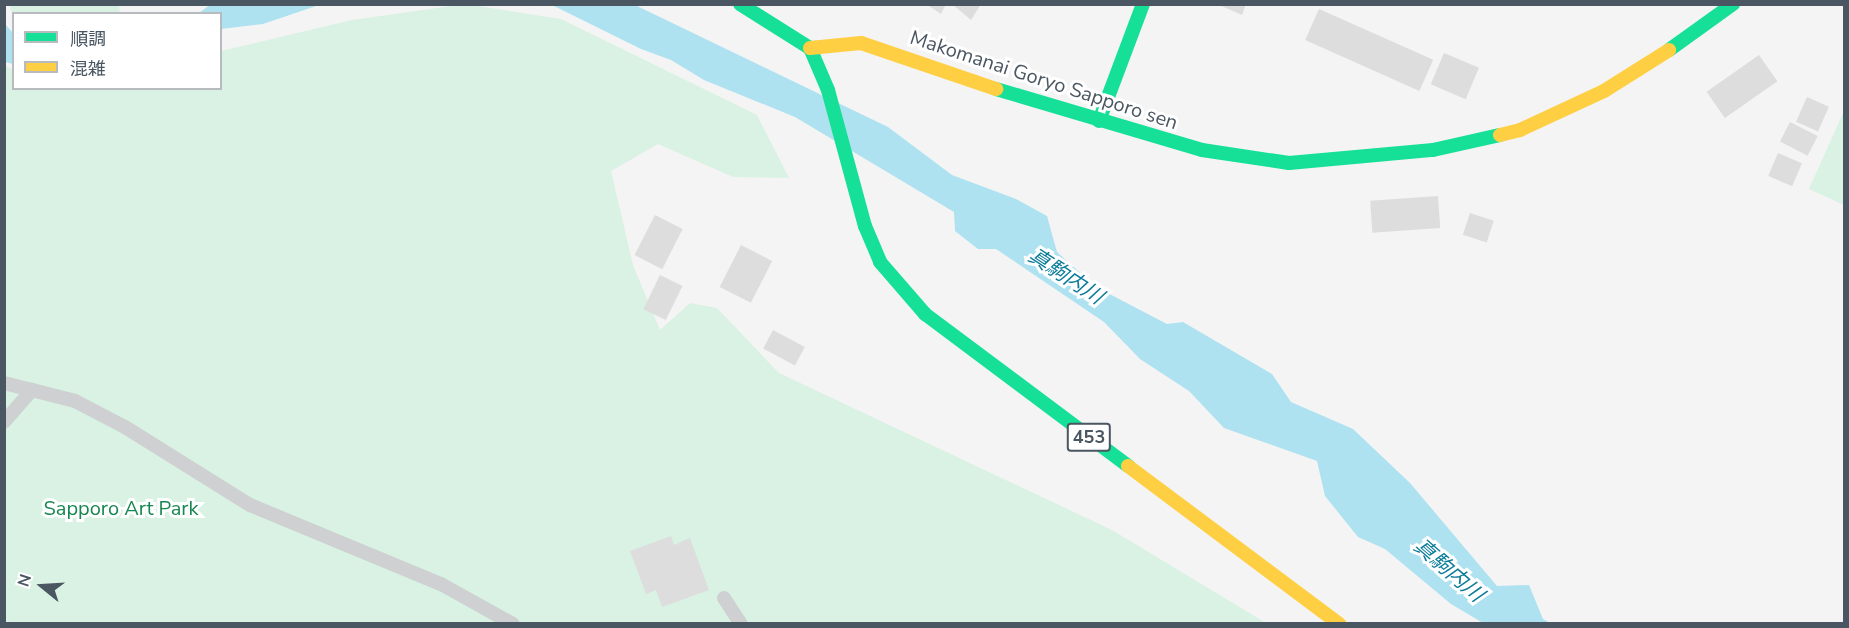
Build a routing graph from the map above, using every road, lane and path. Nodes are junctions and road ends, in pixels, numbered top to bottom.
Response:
1 (740, 4) edge
2 (1143, 4) edge
3 (1733, 4) edge
4 (810, 48) junction
5 (1099, 122) junction
6 (4, 383) edge
7 (32, 390) junction
8 (4, 422) edge
9 (724, 598) dead end
10 (513, 624) edge
11 (741, 624) edge
12 (1339, 624) edge

1 - 4 main road
2 - 5 main road
3 - 5 main road, Makomanai Goryo Sapporo sen
4 - 5 main road, Makomanai Goryo Sapporo sen
4 - 12 main road, 453
6 - 7 lane
7 - 8 lane
7 - 10 lane
9 - 11 lane

